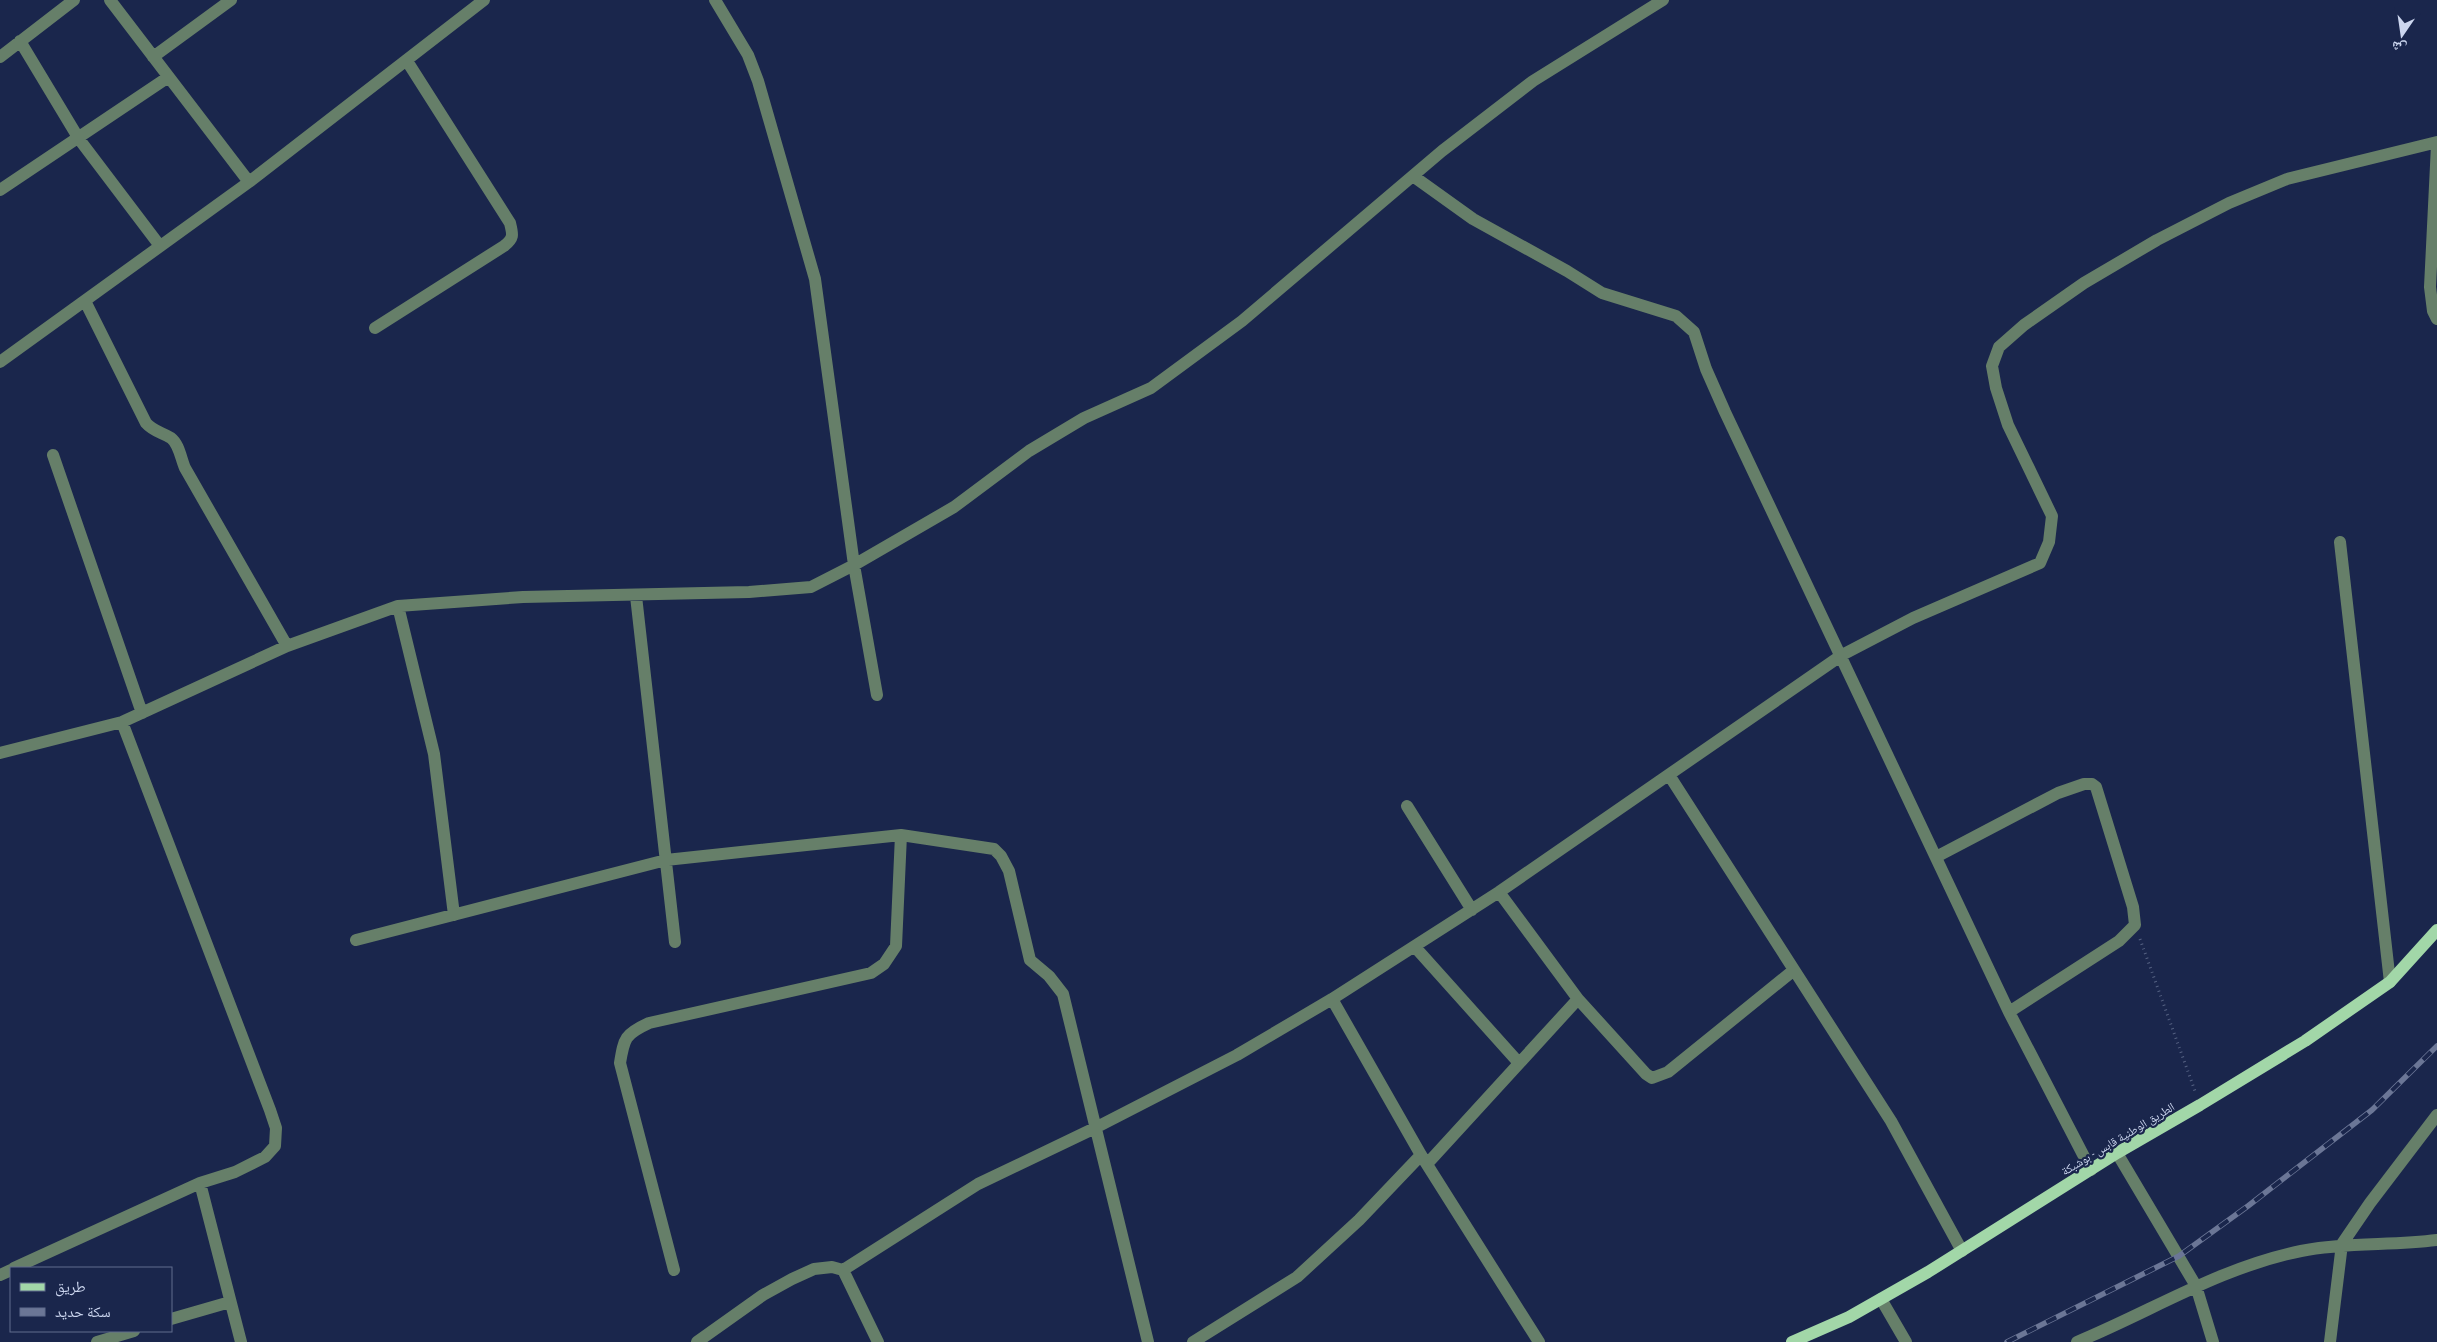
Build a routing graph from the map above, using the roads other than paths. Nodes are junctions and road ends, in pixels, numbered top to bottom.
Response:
1 (74, 0) edge
2 (110, 0) edge
3 (231, 0) edge
4 (484, 0) edge
5 (715, 0) edge
6 (1663, 0) edge
7 (20, 41) junction
8 (0, 56) edge
9 (153, 57) junction
10 (407, 61) junction
11 (167, 78) junction
12 (79, 139) junction
13 (2437, 144) edge
14 (1413, 176) junction
15 (248, 182) junction
16 (0, 190) edge
17 (160, 246) junction
18 (85, 301) junction
19 (2437, 319) edge
20 (375, 328) dead end
21 (0, 362) edge
22 (53, 455) dead end
23 (2340, 542) dead end
24 (854, 565) junction
25 (636, 596) junction
26 (398, 606) junction
27 (287, 646) junction
28 (1842, 655) junction
29 (877, 695) dead end
30 (142, 713) junction
31 (122, 722) junction
32 (0, 753) edge
33 (1669, 774) junction
34 (1407, 806) dead end
35 (901, 835) junction
36 (1936, 857) junction
37 (666, 860) junction
38 (1499, 892) junction
39 (1472, 910) junction
40 (454, 915) junction
41 (2437, 930) edge
42 (356, 940) dead end
43 (675, 942) dead end
44 (1415, 947) junction
45 (1794, 970) junction
46 (2390, 982) junction
47 (1578, 998) junction
48 (1332, 999) junction
49 (2009, 1012) junction
50 (1519, 1063) junction
51 (2437, 1115) edge
52 (1095, 1128) junction
53 (2117, 1153) junction
54 (1424, 1159) junction
55 (2091, 1170) junction
56 (200, 1184) junction
57 (2437, 1240) edge
58 (2342, 1244) junction
59 (1962, 1251) junction
60 (17, 1267) edge
61 (674, 1270) dead end
62 (843, 1270) junction
63 (2196, 1286) junction
64 (1881, 1299) junction
65 (230, 1302) junction
66 (172, 1319) edge
67 (131, 1332) edge
68 (97, 1342) edge
69 (241, 1342) edge
70 (697, 1342) edge
71 (878, 1342) edge
72 (1148, 1342) edge
73 (1193, 1342) edge
74 (1540, 1342) edge
75 (1792, 1342) edge
76 (1906, 1342) edge
77 (2077, 1342) edge
78 (2213, 1342) edge
79 (2330, 1342) edge

1 - 7 street
2 - 9 street
3 - 9 street
4 - 10 street
5 - 24 street
6 - 14 street
7 - 8 street
7 - 12 street
9 - 11 street
10 - 15 street
10 - 20 street
11 - 12 street
11 - 15 street
12 - 16 street
12 - 17 street
13 - 19 street
13 - 28 street
14 - 24 street
14 - 28 street
15 - 17 street
17 - 18 street
18 - 21 street
18 - 27 street
22 - 30 street
23 - 46 street
24 - 25 street
24 - 29 street
25 - 26 street
25 - 37 street
26 - 27 street
26 - 40 street
27 - 30 street
28 - 33 street
28 - 36 street
30 - 31 street
31 - 32 street
31 - 56 street
33 - 38 street
33 - 45 street
34 - 39 street
35 - 37 street
35 - 52 street
35 - 61 street
36 - 49 street
36 - 49 street
37 - 40 street
37 - 43 street
38 - 39 street
38 - 47 street
39 - 44 street
40 - 42 street
41 - 46 main road, الطريق الوطنية قابس - بوشبكة
44 - 48 street
44 - 50 street
45 - 47 street
45 - 59 street
46 - 53 main road, الطريق الوطنية قابس - بوشبكة
47 - 50 street
48 - 52 street
48 - 54 street
49 - 55 street
50 - 54 street
51 - 58 street
52 - 62 street
52 - 72 street
53 - 55 main road, الطريق الوطنية قابس - بوشبكة
53 - 63 street
54 - 73 street
54 - 74 street
55 - 59 main road, الطريق الوطنية قابس - بوشبكة
56 - 60 street
56 - 65 street
57 - 58 street
58 - 63 street
58 - 79 street
59 - 64 main road, الطريق الوطنية قابس - بوشبكة
62 - 70 street
62 - 71 street
63 - 77 street
63 - 78 street
64 - 75 main road, الطريق الوطنية قابس - بوشبكة
64 - 76 street
65 - 66 street
65 - 69 street
67 - 68 street

